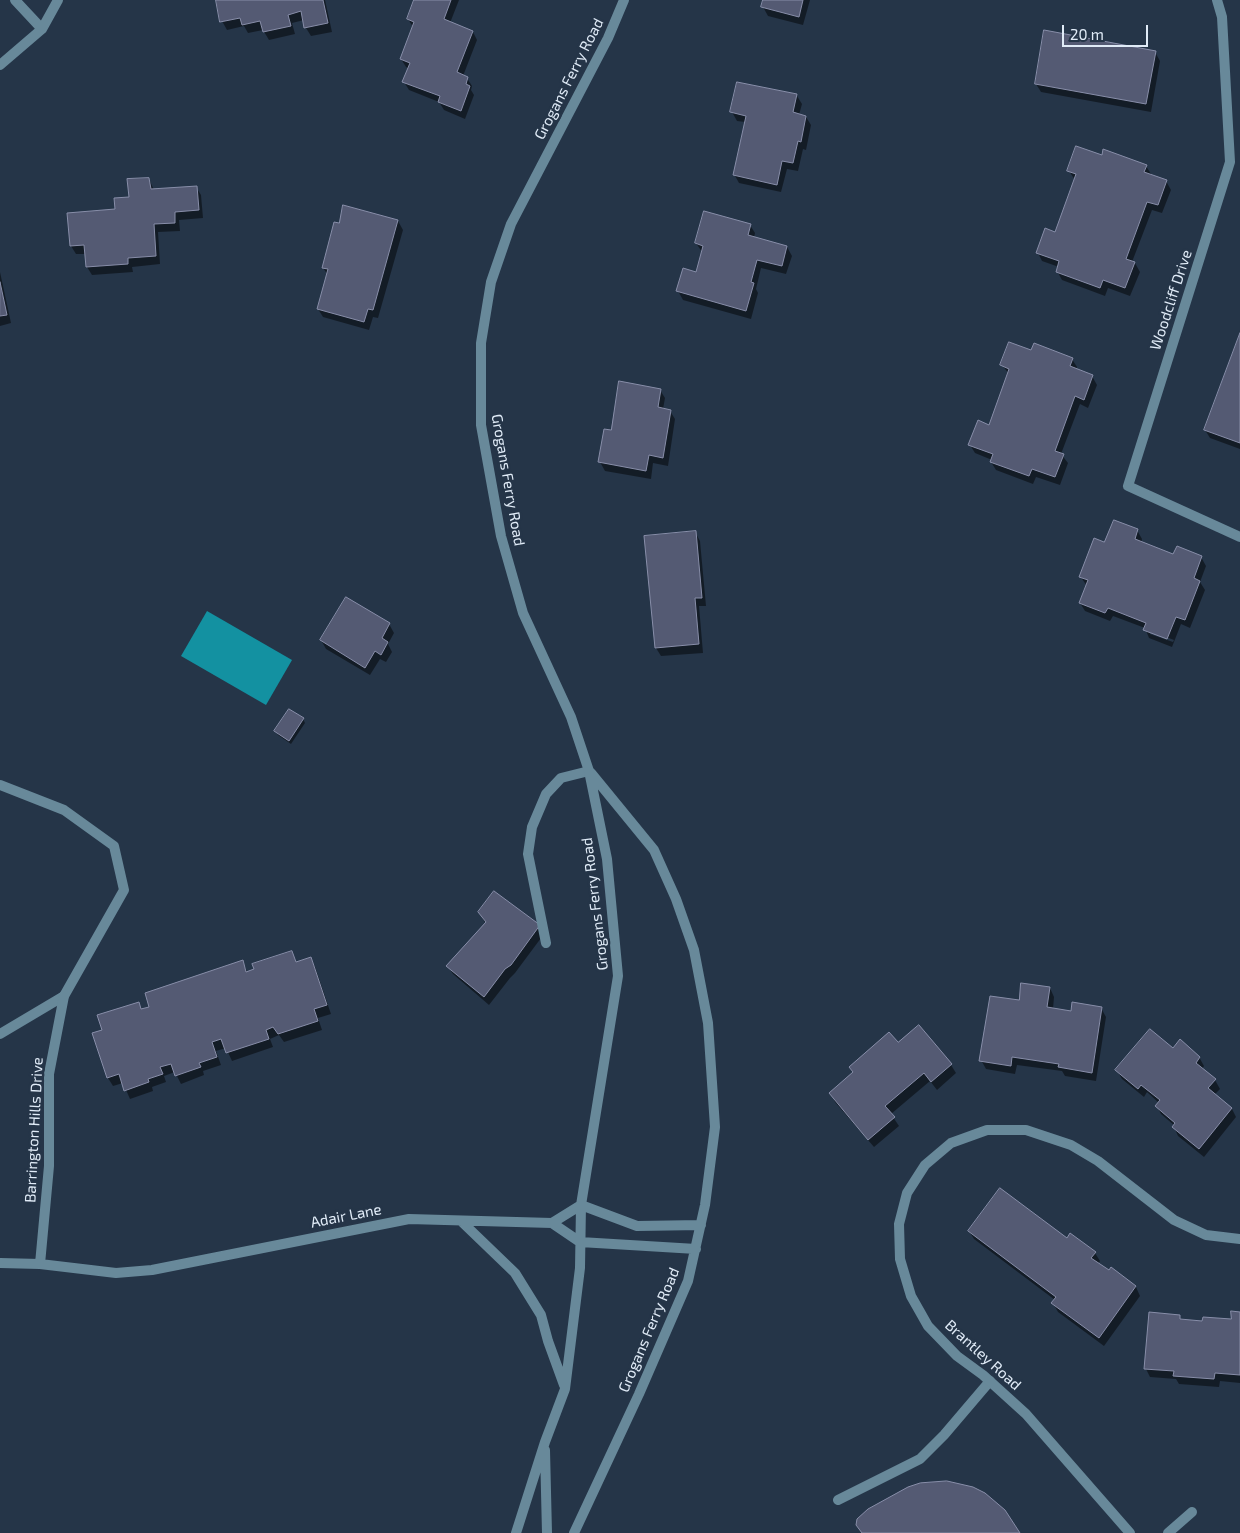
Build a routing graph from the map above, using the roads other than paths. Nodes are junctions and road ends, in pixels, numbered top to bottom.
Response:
1 (14, 0) edge
2 (58, 0) edge
3 (624, 0) edge
4 (1217, 0) edge
5 (42, 29) junction
6 (0, 65) edge
7 (1240, 537) edge
8 (589, 771) junction
9 (0, 785) edge
10 (546, 943) dead end
11 (64, 996) junction
12 (0, 1034) edge
13 (580, 1205) junction
14 (460, 1221) junction
15 (552, 1223) junction
16 (701, 1225) junction
17 (1240, 1239) edge
18 (580, 1242) junction
19 (696, 1249) junction
20 (0, 1263) edge
21 (40, 1264) junction
22 (990, 1382) junction
23 (566, 1389) junction
24 (545, 1442) junction
25 (838, 1500) dead end
26 (1192, 1512) dead end
27 (516, 1533) edge
28 (547, 1533) edge
29 (574, 1533) edge
30 (1130, 1533) edge
31 (1168, 1533) edge

1 - 5 street
2 - 5 street
3 - 8 street, Grogans Ferry Road
4 - 7 street, Woodcliff Drive
5 - 6 street
8 - 10 street
8 - 13 street, Grogans Ferry Road
8 - 16 street, Grogans Ferry Road
9 - 11 street, Barrington Hills Drive
11 - 12 street
11 - 21 street, Barrington Hills Drive
13 - 15 street
13 - 16 street
13 - 18 street, Grogans Ferry Road
14 - 15 street, Adair Lane
14 - 21 street, Adair Lane
14 - 23 street
15 - 18 street
16 - 19 street, Grogans Ferry Road
17 - 22 street, Brantley Road
18 - 19 street
18 - 23 street, Grogans Ferry Road
19 - 29 street, Grogans Ferry Road
20 - 21 street, Adair Lane
22 - 25 street
22 - 30 street, Brantley Road
23 - 24 street, Grogans Ferry Road
24 - 27 street, Grogans Ferry Road
24 - 28 street
26 - 31 street

